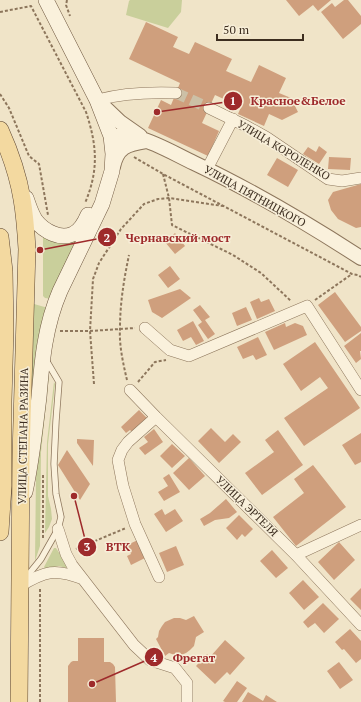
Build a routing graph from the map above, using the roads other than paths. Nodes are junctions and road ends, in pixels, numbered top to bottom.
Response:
1 (36, 0) edge
2 (46, 0) edge
3 (59, 0) edge
4 (68, 43) junction
5 (176, 93) tunnel mouth
6 (97, 100) junction
7 (209, 108) tunnel mouth
8 (233, 119) junction
9 (0, 130) edge
10 (107, 137) junction
11 (147, 141) junction
12 (207, 169) junction
13 (15, 170) junction
14 (112, 171) junction
15 (361, 178) edge
16 (0, 237) edge
17 (361, 258) edge
18 (145, 328) road end
19 (43, 354) junction
20 (130, 390) road end
21 (361, 390) edge
22 (156, 418) junction
23 (21, 510) junction
24 (361, 525) edge
25 (58, 529) junction
26 (0, 532) edge
27 (296, 555) junction
28 (159, 577) dead end
29 (83, 579) junction
30 (20, 586) junction
31 (361, 625) edge
32 (19, 702) edge
33 (187, 702) edge

1 - 10 main road
2 - 4 main road
3 - 4 main road
4 - 6 main road
5 - 6 street
6 - 10 main road
6 - 11 street
7 - 8 street, УЛИЦА КОРОЛЕНКО
8 - 12 street
8 - 15 street, УЛИЦА КОРОЛЕНКО
9 - 13 main road, УЛИЦА СТЕПАНА РАЗИНА
10 - 11 street
10 - 13 main road
10 - 14 main road
11 - 12 street, УЛИЦА ПЯТНИЦКОГО
11 - 14 street
12 - 17 street, УЛИЦА ПЯТНИЦКОГО
13 - 23 main road, УЛИЦА СТЕПАНА РАЗИНА
14 - 19 main road
16 - 26 main road, УЛИЦА СТЕПАНА РАЗИНА
18 - 21 street
19 - 23 main road
19 - 25 lane
20 - 22 street, УЛИЦА ЭРТЕЛЯ
22 - 27 street, УЛИЦА ЭРТЕЛЯ
22 - 28 street
23 - 30 main road, УЛИЦА СТЕПАНА РАЗИНА
24 - 27 street
25 - 29 street
25 - 30 lane
27 - 31 street, УЛИЦА ЭРТЕЛЯ
29 - 30 street
29 - 33 street
30 - 32 main road, УЛИЦА СТЕПАНА РАЗИНА

